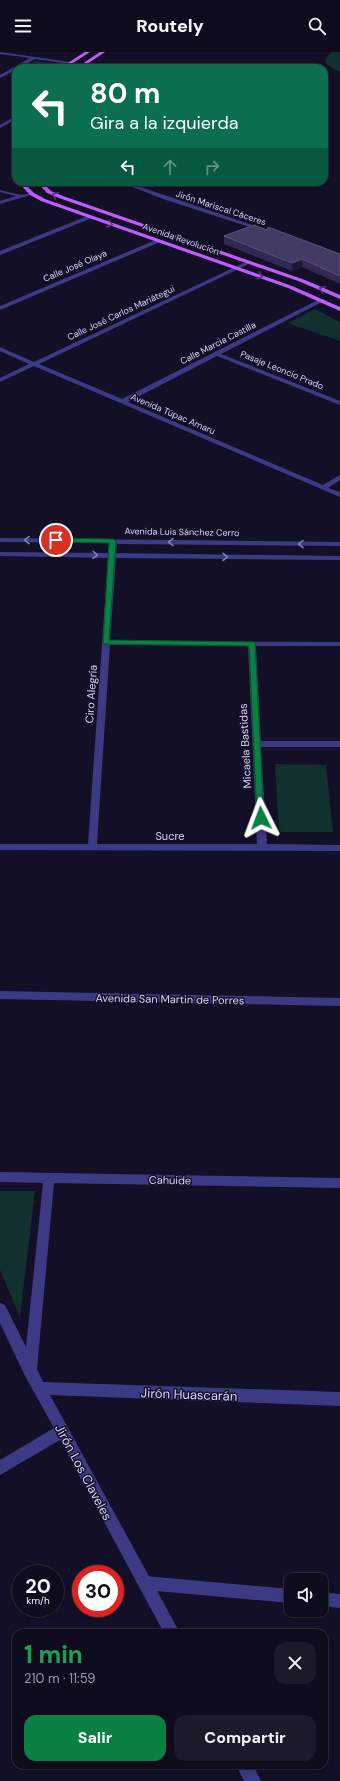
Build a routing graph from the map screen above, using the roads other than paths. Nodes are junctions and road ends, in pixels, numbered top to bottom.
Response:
1 (88, 52) edge
2 (103, 52) edge
3 (0, 53) edge
4 (34, 58) junction
5 (70, 63) joint
6 (23, 64) edge
7 (84, 64) edge
8 (12, 70) edge
9 (0, 73) edge
10 (6, 74) junction
11 (12, 75) edge
12 (0, 77) edge
13 (12, 120) edge
14 (0, 127) edge
15 (24, 186) edge
16 (43, 186) edge
17 (131, 186) edge
18 (0, 191) edge
19 (32, 194) junction
20 (21, 196) junction
21 (0, 203) edge
22 (90, 217) junction
23 (273, 233) edge
24 (158, 241) junction
25 (0, 253) edge
26 (250, 262) junction
27 (236, 268) junction
28 (340, 297) edge
29 (322, 300) junction
30 (0, 308) edge
31 (340, 309) edge
32 (0, 349) edge
33 (217, 354) junction
34 (34, 364) junction
35 (0, 380) edge
36 (122, 402) junction
37 (340, 403) edge
38 (340, 477) edge
39 (323, 488) junction
40 (340, 495) edge
41 (0, 540) edge
42 (113, 541) junction
43 (340, 544) edge
44 (0, 554) edge
45 (112, 556) junction
46 (340, 558) edge
47 (106, 643) junction
48 (252, 644) junction
49 (340, 644) edge
50 (257, 744) junction
51 (340, 744) edge
52 (0, 847) edge
53 (92, 848) junction
54 (262, 848) junction
55 (340, 848) edge
56 (0, 995) edge
57 (340, 1002) edge
58 (0, 1177) edge
59 (49, 1178) junction
60 (340, 1183) edge
61 (0, 1309) edge
62 (30, 1371) junction
63 (39, 1388) junction
64 (340, 1399) edge
65 (62, 1431) junction
66 (0, 1468) edge
67 (145, 1584) junction
68 (284, 1595) edge
69 (328, 1600) edge
70 (340, 1601) edge
71 (170, 1629) edge
72 (246, 1769) edge
73 (253, 1781) edge

1 - 5 main road
2 - 7 main road
3 - 4 street
4 - 5 street
4 - 6 street
8 - 10 street
9 - 10 street
10 - 11 street
10 - 12 street
13 - 14 street
15 - 19 main road, Avenida Revolución
26 -> 16 main road, Avenida Revolución
17 - 23 street, Jirón Mariscal Cáceres
18 - 20 street
19 - 20 street
19 - 22 main road, Avenida Revolución
20 - 21 street
22 -> 24 main road, Avenida Revolución
22 - 25 street
24 - 27 main road, Avenida Revolución
24 - 30 street, Calle José Olaya
26 - 27 street, Calle José Carlos Mariátegui
28 -> 26 main road, Avenida Revolución
27 -> 29 main road, Avenida Revolución
27 - 34 street, Calle José Carlos Mariátegui
29 - 31 main road, Avenida Revolución
29 - 33 street, Calle Marcia Castilla
32 - 34 street, Avenida Túpac Amaru
33 - 36 street, Calle Marcia Castilla
33 - 37 street, Pasaje Leoncio Prado
34 - 35 street, Calle José Carlos Mariátegui
34 - 36 street, Avenida Túpac Amaru
36 - 39 street, Avenida Túpac Amaru
38 - 39 street
39 - 40 street, Avenida Túpac Amaru
42 -> 41 street, Avenida Luis Sánchez Cerro
43 -> 42 street, Avenida Luis Sánchez Cerro
42 - 45 street, Ciro Alegría
44 -> 45 street
45 -> 46 street
45 - 47 street, Ciro Alegría
47 - 48 street
47 - 53 street, Ciro Alegría
48 - 49 street
48 - 50 street, Micaela Bastidas
50 - 51 street
50 - 54 street, Micaela Bastidas
52 - 53 street, Sucre
53 - 54 street, Sucre
54 - 55 street, Sucre
56 - 57 street, Avenida San Martin de Porres
58 - 59 street, Cahuide
59 - 60 street, Cahuide
59 - 62 street
61 - 62 street, Jirón Los Claveles
62 - 63 street, Jirón Los Claveles
63 - 64 street, Jirón Huascarán
63 - 65 street, Jirón Los Claveles
65 - 66 street
65 - 67 street, Jirón Los Claveles
67 - 68 street
67 - 71 street, Jirón Los Claveles
69 - 70 street
72 - 73 street

